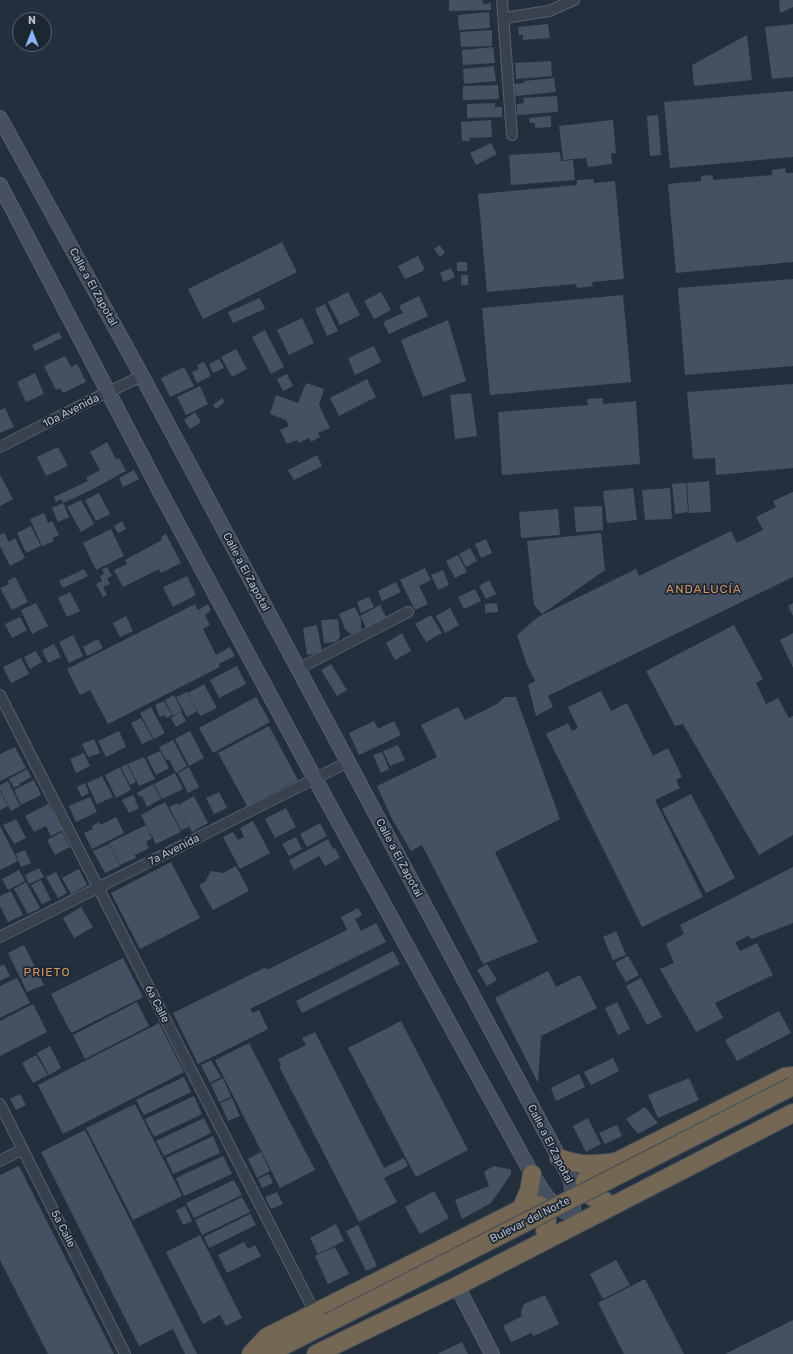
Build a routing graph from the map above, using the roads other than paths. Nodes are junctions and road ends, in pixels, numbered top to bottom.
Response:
1 (502, 0) edge
2 (574, 0) edge
3 (504, 18) junction
4 (0, 118) edge
5 (512, 135) dead end
6 (0, 185) edge
7 (142, 376) junction
8 (107, 392) junction
9 (0, 447) edge
10 (408, 612) dead end
11 (298, 669) junction
12 (0, 695) edge
13 (348, 762) junction
14 (315, 779) junction
15 (98, 888) junction
16 (0, 937) edge
17 (793, 1076) edge
18 (793, 1086) edge
19 (0, 1104) edge
20 (789, 1115) edge
21 (22, 1149) junction
22 (559, 1158) junction
23 (0, 1161) edge
24 (596, 1165) junction
25 (532, 1174) junction
26 (605, 1201) junction
27 (521, 1209) junction
28 (573, 1216) junction
29 (545, 1230) junction
30 (457, 1286) junction
31 (322, 1318) junction
32 (125, 1354) edge
33 (251, 1354) edge
34 (267, 1354) edge
35 (315, 1354) edge
36 (492, 1354) edge

1 - 3 street
2 - 3 street
3 - 5 street
4 - 7 street, Calle a El Zapotal
6 - 8 street
7 - 8 street, 10a Avenida
7 - 11 street, Calle a El Zapotal
8 - 9 street, 10a Avenida
8 - 14 street
10 - 11 street
11 - 13 street, Calle a El Zapotal
12 - 15 street, 6a Calle
13 - 14 street, 7a Avenida
13 - 22 street, Calle a El Zapotal
14 - 15 street, 7a Avenida
14 - 25 street
15 - 16 street, 7a Avenida
15 - 31 street, 6a Calle
17 - 24 highway
18 - 31 highway, Bulevar del Norte, bridge
19 - 21 street, 5a Calle
20 - 26 highway
20 - 30 highway
21 - 23 street
21 - 32 street, 5a Calle
22 - 24 highway
22 - 28 street, Calle a El Zapotal
24 - 26 highway
25 - 27 highway
25 - 28 street
26 - 28 highway
27 - 29 highway
27 - 31 highway
28 - 29 highway
29 - 35 highway
30 - 35 highway
30 - 36 street
31 - 33 highway
31 - 34 highway, Bulevar del Norte

